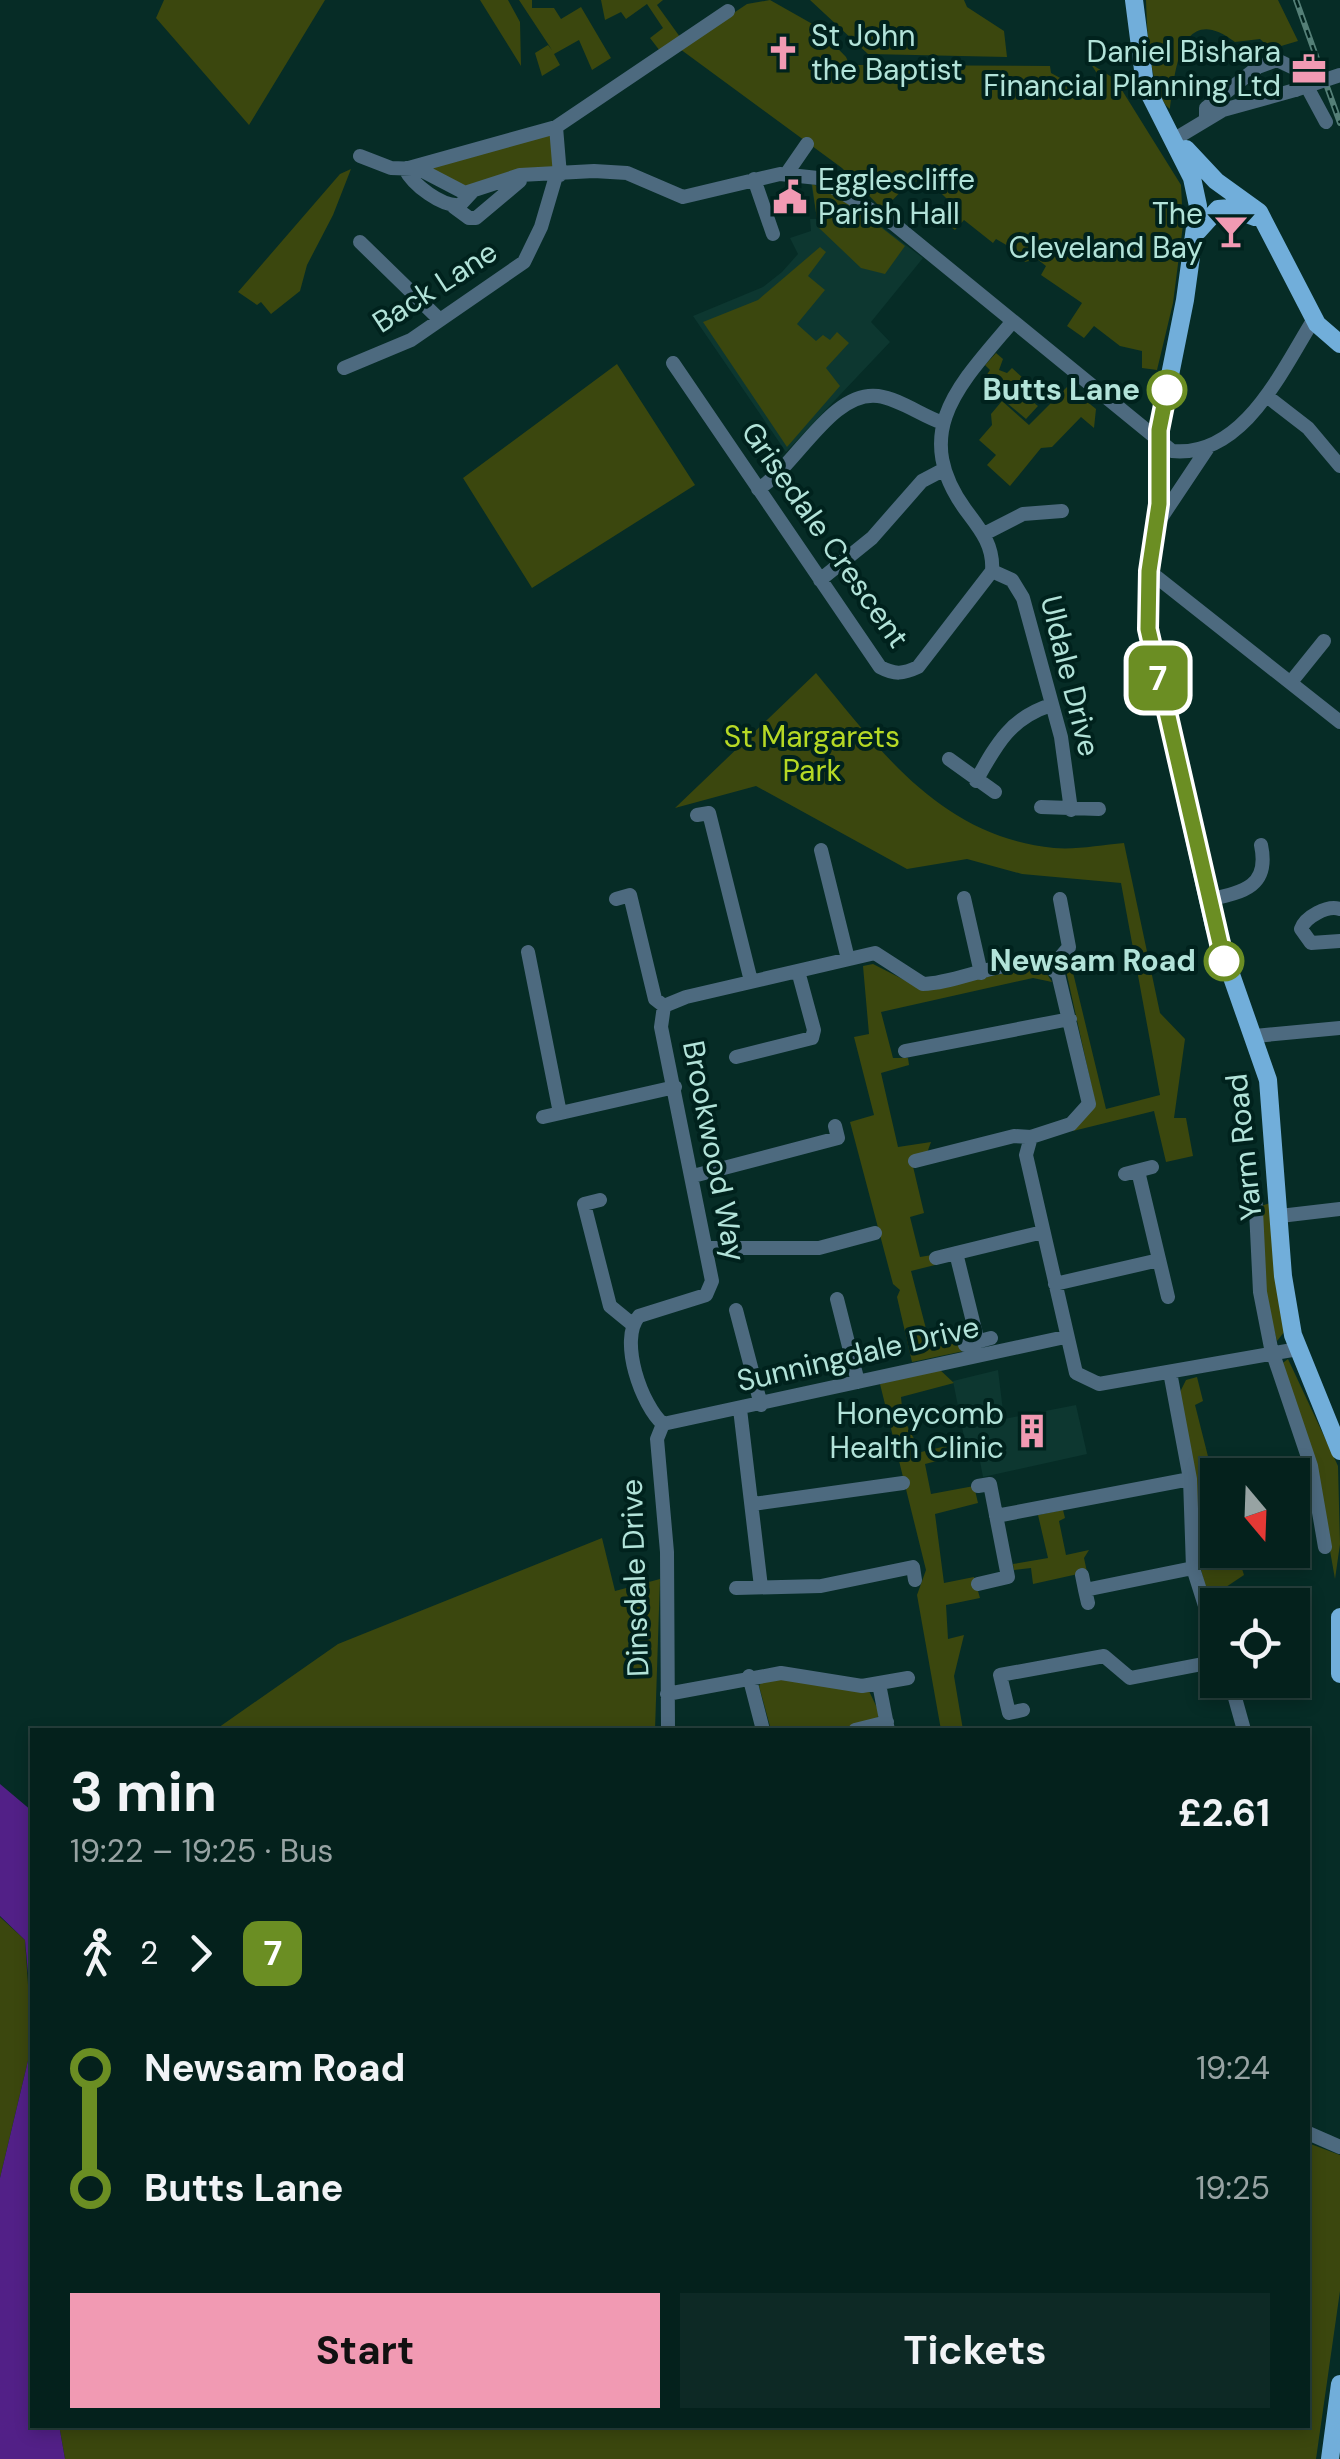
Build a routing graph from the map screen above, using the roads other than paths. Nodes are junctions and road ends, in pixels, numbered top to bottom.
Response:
1 (1134, 0) edge
2 (728, 11) dead end
3 (1340, 75) edge
4 (1206, 119) junction
5 (1326, 122) dead end
6 (556, 127) junction
7 (1174, 140) junction
8 (807, 144) dead end
9 (360, 156) dead end
10 (405, 168) junction
11 (787, 174) junction
12 (529, 175) junction
13 (558, 175) junction
14 (754, 180) junction
15 (1195, 188) junction
16 (472, 192) junction
17 (454, 207) junction
18 (1253, 215) junction
19 (1196, 232) junction
20 (772, 234) dead end
21 (360, 242) dead end
22 (439, 319) junction
23 (1314, 319) junction
24 (1012, 322) junction
25 (1340, 344) edge
26 (672, 363) dead end
27 (344, 368) dead end
28 (1268, 397) junction
29 (943, 422) junction
30 (1158, 443) junction
31 (1209, 446) junction
32 (1340, 466) edge
33 (942, 471) junction
34 (758, 489) junction
35 (1062, 512) dead end
36 (1157, 524) junction
37 (984, 534) junction
38 (992, 571) junction
39 (1149, 571) junction
40 (820, 580) junction
41 (1324, 641) dead end
42 (1291, 682) junction
43 (1051, 704) junction
44 (1340, 722) edge
45 (948, 759) dead end
46 (976, 781) junction
47 (995, 792) dead end
48 (1041, 808) dead end
49 (1099, 809) dead end
50 (1071, 810) junction
51 (698, 815) dead end
52 (1261, 845) dead end
53 (827, 859) dead end
54 (964, 898) dead end
55 (616, 899) dead end
56 (1061, 899) dead end
57 (1208, 900) junction
58 (1340, 909) edge
59 (1340, 940) edge
60 (533, 958) dead end
61 (848, 959) junction
62 (1052, 967) junction
63 (798, 971) junction
64 (981, 973) junction
65 (750, 982) junction
66 (664, 1006) junction
67 (1070, 1019) junction
68 (1340, 1028) edge
69 (1255, 1036) junction
70 (905, 1051) dead end
71 (736, 1057) dead end
72 (675, 1088) junction
73 (560, 1113) junction
74 (543, 1117) dead end
75 (835, 1126) dead end
76 (1029, 1141) junction
77 (915, 1161) dead end
78 (1139, 1171) dead end
79 (693, 1176) junction
80 (1258, 1196) dead end
81 (600, 1200) dead end
82 (1340, 1209) edge
83 (1280, 1216) junction
84 (875, 1232) dead end
85 (1043, 1232) junction
86 (708, 1248) junction
87 (956, 1253) junction
88 (936, 1258) dead end
89 (1159, 1260) junction
90 (1054, 1284) junction
91 (1168, 1297) dead end
92 (837, 1300) dead end
93 (736, 1310) dead end
94 (632, 1324) junction
95 (1065, 1337) junction
96 (978, 1342) dead end
97 (1298, 1348) junction
98 (1272, 1354) junction
99 (1170, 1372) junction
100 (858, 1382) junction
101 (761, 1405) junction
102 (740, 1410) junction
103 (663, 1424) junction
104 (1340, 1451) edge
105 (1190, 1479) junction
106 (894, 1480) dead end
107 (978, 1486) dead end
108 (753, 1504) junction
109 (996, 1516) junction
110 (1325, 1546) dead end
111 (1194, 1568) junction
112 (915, 1580) dead end
113 (978, 1584) dead end
114 (761, 1587) junction
115 (736, 1588) dead end
116 (1200, 1588) edge
117 (1085, 1589) dead end
118 (1340, 1617) edge
119 (1200, 1664) edge
120 (1340, 1674) edge
121 (749, 1676) junction
122 (908, 1678) dead end
123 (879, 1684) junction
124 (667, 1694) junction
125 (1235, 1698) edge
126 (1022, 1710) dead end
127 (887, 1726) edge
128 (668, 1728) edge
129 (762, 1728) edge
130 (1243, 1728) edge
131 (1310, 2134) edge
132 (1340, 2146) edge
133 (1340, 2384) edge
134 (1330, 2459) edge

1 - 7 main road
2 - 6 street
3 - 4 street, bridge
4 - 5 street
4 - 7 street
6 - 10 street
6 - 13 street
7 - 15 main road
7 - 18 main road
8 - 11 street
9 - 10 street
10 - 16 street
10 - 17 street
11 - 14 street
11 - 24 street
12 - 13 street
12 - 16 street
12 - 17 street
13 - 14 street
13 - 22 street, Back Lane
14 - 20 street
15 - 18 main road
15 - 19 main road, Yarm Road
16 - 17 street
18 - 19 main road
18 - 23 main road
19 - 30 main road, Yarm Road
21 - 22 street
22 - 27 street, Back Lane
23 - 25 main road
23 - 28 street
24 - 29 street
24 - 30 street
26 - 34 street, Grisedale Crescent
28 - 31 street
28 - 32 street
29 - 33 street
29 - 34 street
30 - 31 street
30 - 36 main road, Yarm Road
31 - 36 street
33 - 37 street
33 - 40 street
34 - 40 street, Grisedale Crescent
35 - 37 street
36 - 39 main road, Yarm Road
37 - 38 street
38 - 40 street, Grisedale Crescent
38 - 43 street, Uldale Drive
39 - 42 street
39 - 57 main road, Yarm Road
41 - 42 street
42 - 44 street
43 - 46 street
43 - 50 street, Uldale Drive
45 - 46 street
46 - 47 street
48 - 50 street
49 - 50 street
51 - 65 street
52 - 57 street
53 - 61 street
54 - 64 street
55 - 66 street, Brookwood Way
56 - 62 street
57 - 69 main road, Yarm Road
58 - 59 street
60 - 73 street
61 - 63 street
61 - 64 street
62 - 64 street
62 - 67 street
63 - 65 street
63 - 71 street
65 - 66 street
66 - 72 street, Brookwood Way
67 - 70 street
67 - 76 street
68 - 69 street
69 - 83 main road, Yarm Road
72 - 73 street
72 - 79 street, Brookwood Way
73 - 74 street
75 - 79 street
76 - 77 street
76 - 85 street
78 - 89 street
79 - 86 street, Brookwood Way
80 - 98 street
81 - 94 street
82 - 83 street
83 - 97 main road, Yarm Road
84 - 86 street
85 - 87 street
85 - 90 street
86 - 94 street, Brookwood Way
87 - 88 street
87 - 96 street
89 - 90 street
89 - 91 street
90 - 95 street
92 - 100 street
93 - 101 street
94 - 103 street
95 - 99 street
95 - 100 street, Sunningdale Drive
97 - 98 street
97 - 104 main road, Yarm Road
98 - 99 street
98 - 110 street
99 - 105 street
100 - 101 street, Sunningdale Drive
101 - 102 street, Sunningdale Drive
102 - 103 street, Sunningdale Drive
102 - 108 street
103 - 124 street, Dinsdale Drive
105 - 109 street
105 - 111 street
106 - 108 street
107 - 109 street
108 - 114 street
109 - 113 street
111 - 116 street
111 - 117 street
112 - 114 street
114 - 115 street
118 - 120 main road
119 - 126 street
121 - 123 street
121 - 124 street
121 - 129 street
122 - 123 street
123 - 127 street
124 - 128 street, Dinsdale Drive
125 - 130 street
131 - 132 street
133 - 134 main road

